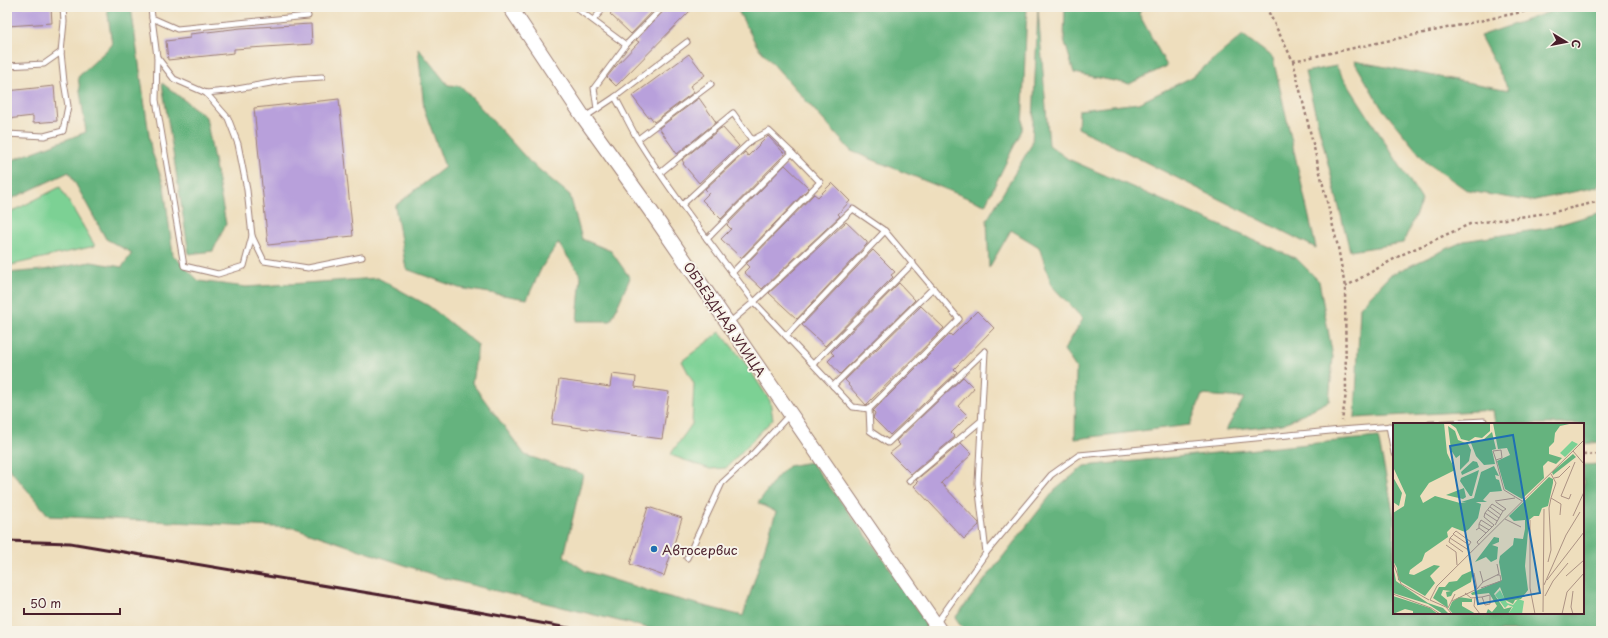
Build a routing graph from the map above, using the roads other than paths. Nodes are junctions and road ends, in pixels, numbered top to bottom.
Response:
1 (63, 7) edge
2 (151, 7) edge
3 (528, 7) edge
4 (575, 7) edge
5 (605, 7) edge
6 (663, 7) edge
7 (512, 10) edge
8 (308, 16) dead end
9 (152, 18) junction
10 (592, 20) junction
11 (688, 42) dead end
12 (626, 45) junction
13 (61, 52) junction
14 (157, 57) junction
15 (7, 66) edge
16 (322, 77) dead end
17 (711, 84) dead end
18 (206, 93) junction
19 (615, 97) junction
20 (597, 109) junction
21 (584, 118) junction
22 (7, 134) edge
23 (638, 140) junction
24 (752, 140) junction
25 (792, 153) junction
26 (660, 172) junction
27 (682, 205) junction
28 (885, 231) junction
29 (252, 236) junction
30 (707, 239) junction
31 (362, 257) dead end
32 (913, 263) junction
33 (732, 273) junction
34 (933, 288) junction
35 (754, 302) junction
36 (728, 324) junction
37 (786, 336) junction
38 (813, 364) junction
39 (833, 386) junction
40 (869, 409) junction
41 (790, 414) junction
42 (982, 420) junction
43 (1448, 423) edge
44 (1484, 423) edge
45 (1392, 426) edge
46 (1393, 440) edge
47 (910, 481) dead end
48 (986, 553) junction
49 (687, 558) dead end
50 (938, 628) edge

1 - 13 lane
2 - 9 lane
3 - 7 lane
4 - 10 lane
5 - 10 lane
6 - 12 lane
7 - 21 main road, ОБЪЕЗДНАЯ УЛИЦА
8 - 9 lane
9 - 14 lane
10 - 12 lane
11 - 19 lane
12 - 20 lane
13 - 15 lane
13 - 22 lane
14 - 18 lane
14 - 29 lane
16 - 18 lane
17 - 23 lane
18 - 29 lane
19 - 20 lane
19 - 23 lane
20 - 21 lane
21 - 36 main road, ОБЪЕЗДНАЯ УЛИЦА
23 - 26 lane
24 - 25 lane
24 - 26 lane
24 - 27 lane
25 - 30 lane
25 - 33 lane
26 - 27 lane
27 - 30 lane
28 - 32 lane
28 - 35 lane
28 - 37 lane
29 - 31 lane
30 - 33 lane
32 - 34 lane
32 - 38 lane
33 - 35 lane
34 - 39 lane
34 - 40 lane
35 - 36 lane
35 - 37 lane
36 - 41 main road, ОБЪЕЗДНАЯ УЛИЦА
37 - 38 lane
38 - 39 lane
39 - 40 lane
40 - 42 lane
41 - 49 lane
41 - 50 main road, ОБЪЕЗДНАЯ УЛИЦА
42 - 47 lane
42 - 48 lane
43 - 44 lane
45 - 46 lane
45 - 48 lane
48 - 50 lane

